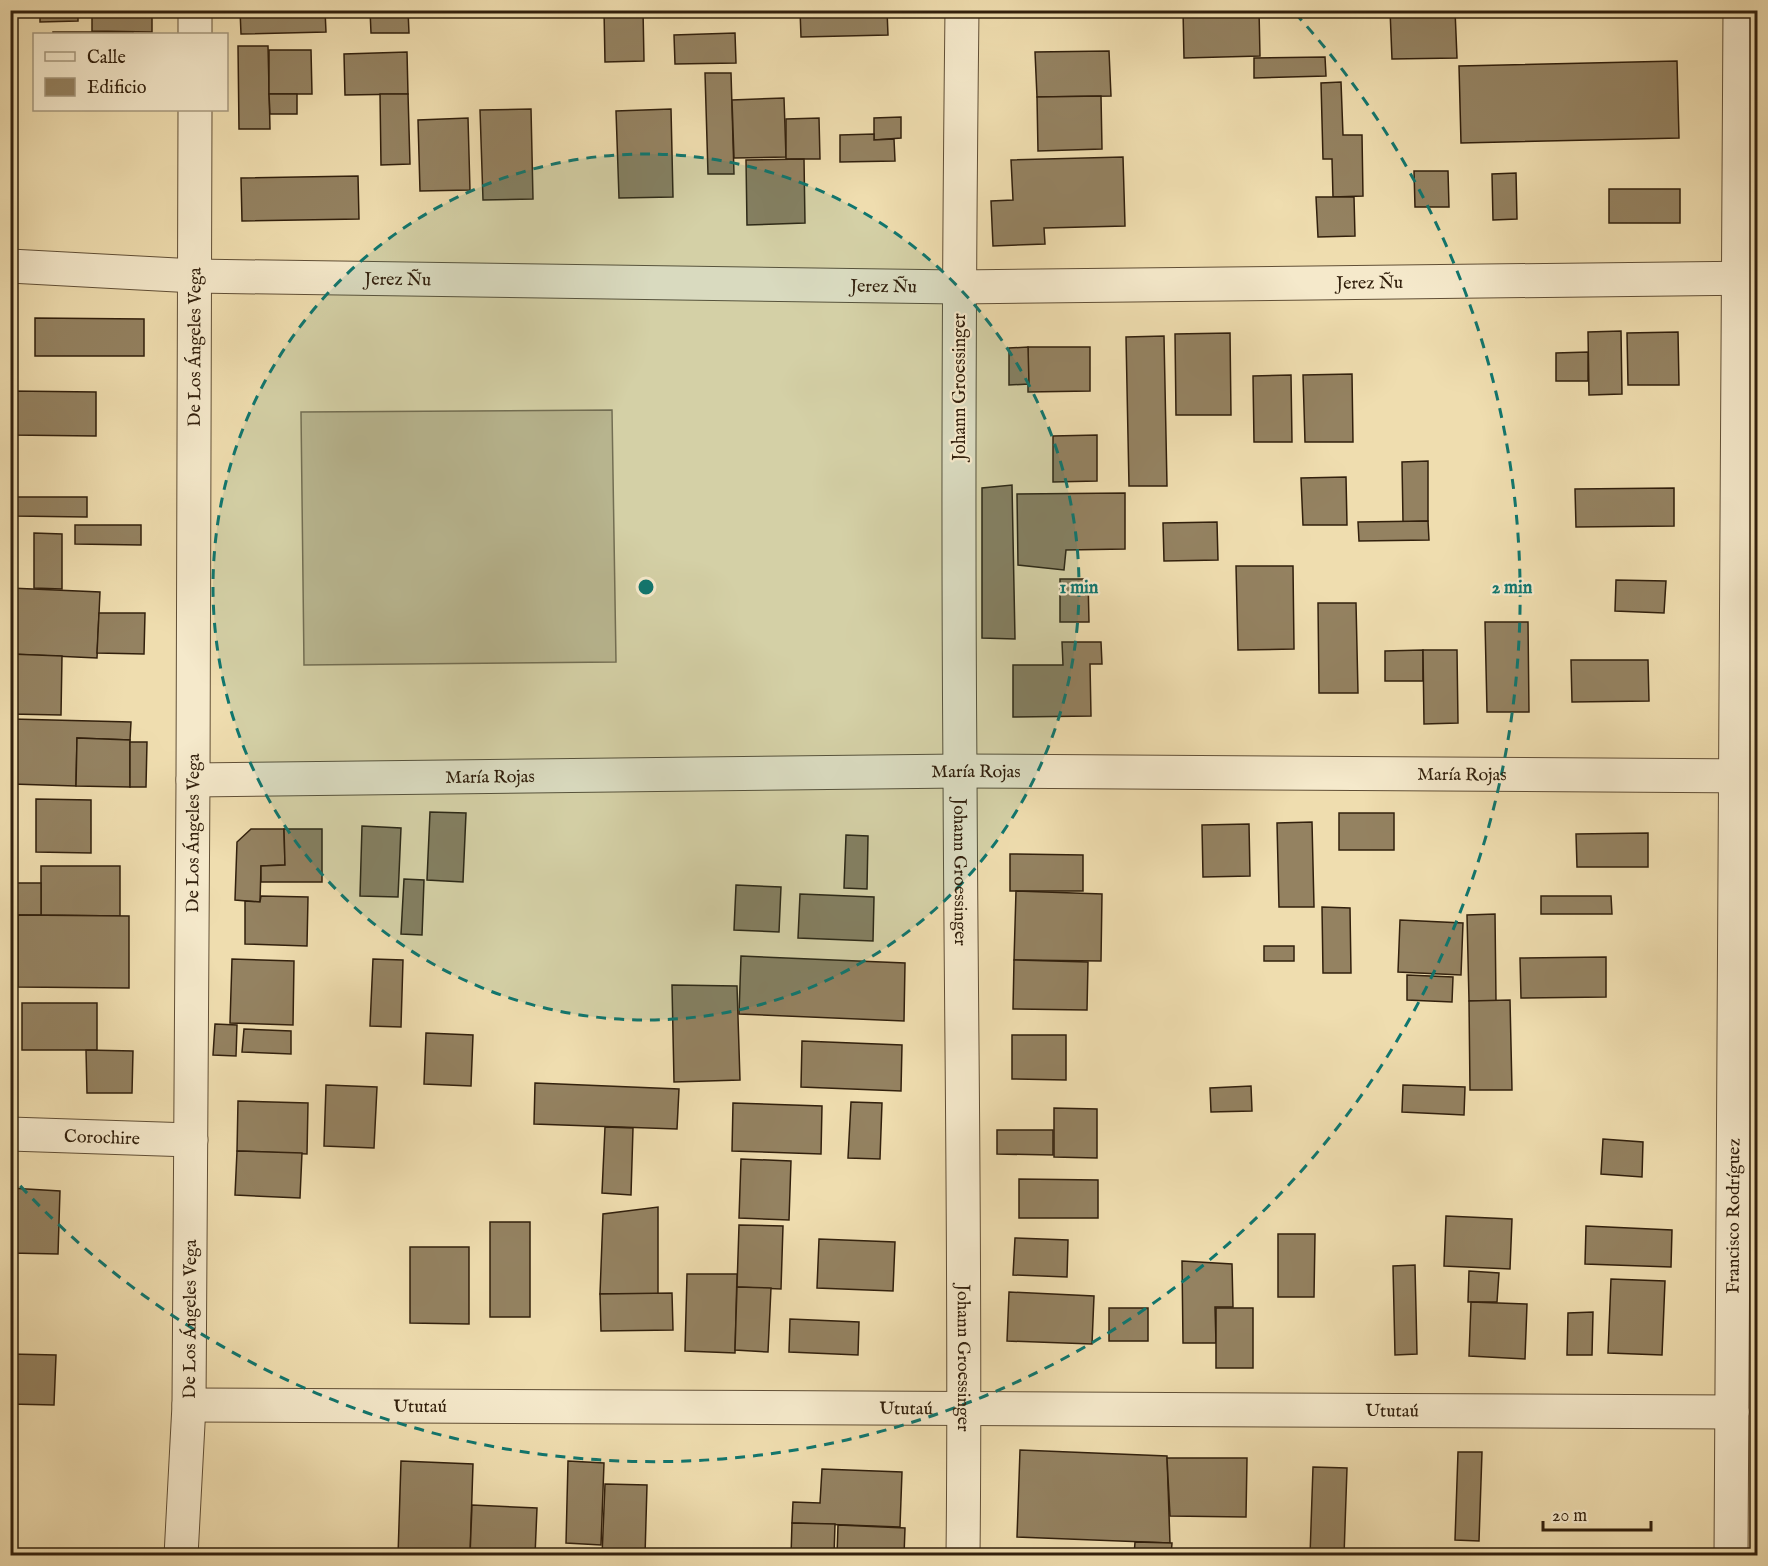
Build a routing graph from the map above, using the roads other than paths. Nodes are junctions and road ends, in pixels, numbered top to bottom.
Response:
1 (195, 10) edge
2 (962, 10) edge
3 (1740, 10) edge
4 (195, 33) edge
5 (195, 111) edge
6 (10, 266) edge
7 (195, 276) junction
8 (1748, 278) edge
9 (958, 287) junction
10 (960, 771) junction
11 (1747, 776) edge
12 (194, 780) junction
13 (10, 1134) edge
14 (191, 1140) junction
15 (1746, 1212) edge
16 (189, 1405) junction
17 (965, 1410) junction
18 (1732, 1412) junction
19 (181, 1556) edge
20 (963, 1556) edge
21 (1731, 1556) edge

1 - 4 street
2 - 9 street, Johann Groessinger
3 - 8 street, Francisco Rodríguez
5 - 7 street, De Los Ángeles Vega
6 - 7 street, Jerez Ñu
7 - 9 street, Jerez Ñu
7 - 12 street, De Los Ángeles Vega
8 - 9 street, Jerez Ñu
8 - 11 street, Francisco Rodríguez
9 - 10 street, Johann Groessinger
10 - 11 street, María Rojas
10 - 12 street, María Rojas
10 - 17 street, Johann Groessinger
11 - 15 street, Francisco Rodríguez
12 - 14 street, De Los Ángeles Vega
13 - 14 street, Corochire
14 - 16 street, De Los Ángeles Vega
15 - 18 street, Francisco Rodríguez
16 - 17 street, Ututaú
16 - 19 street, De Los Ángeles Vega
17 - 18 street, Ututaú
17 - 20 street, Johann Groessinger
18 - 21 street, Francisco Rodríguez

